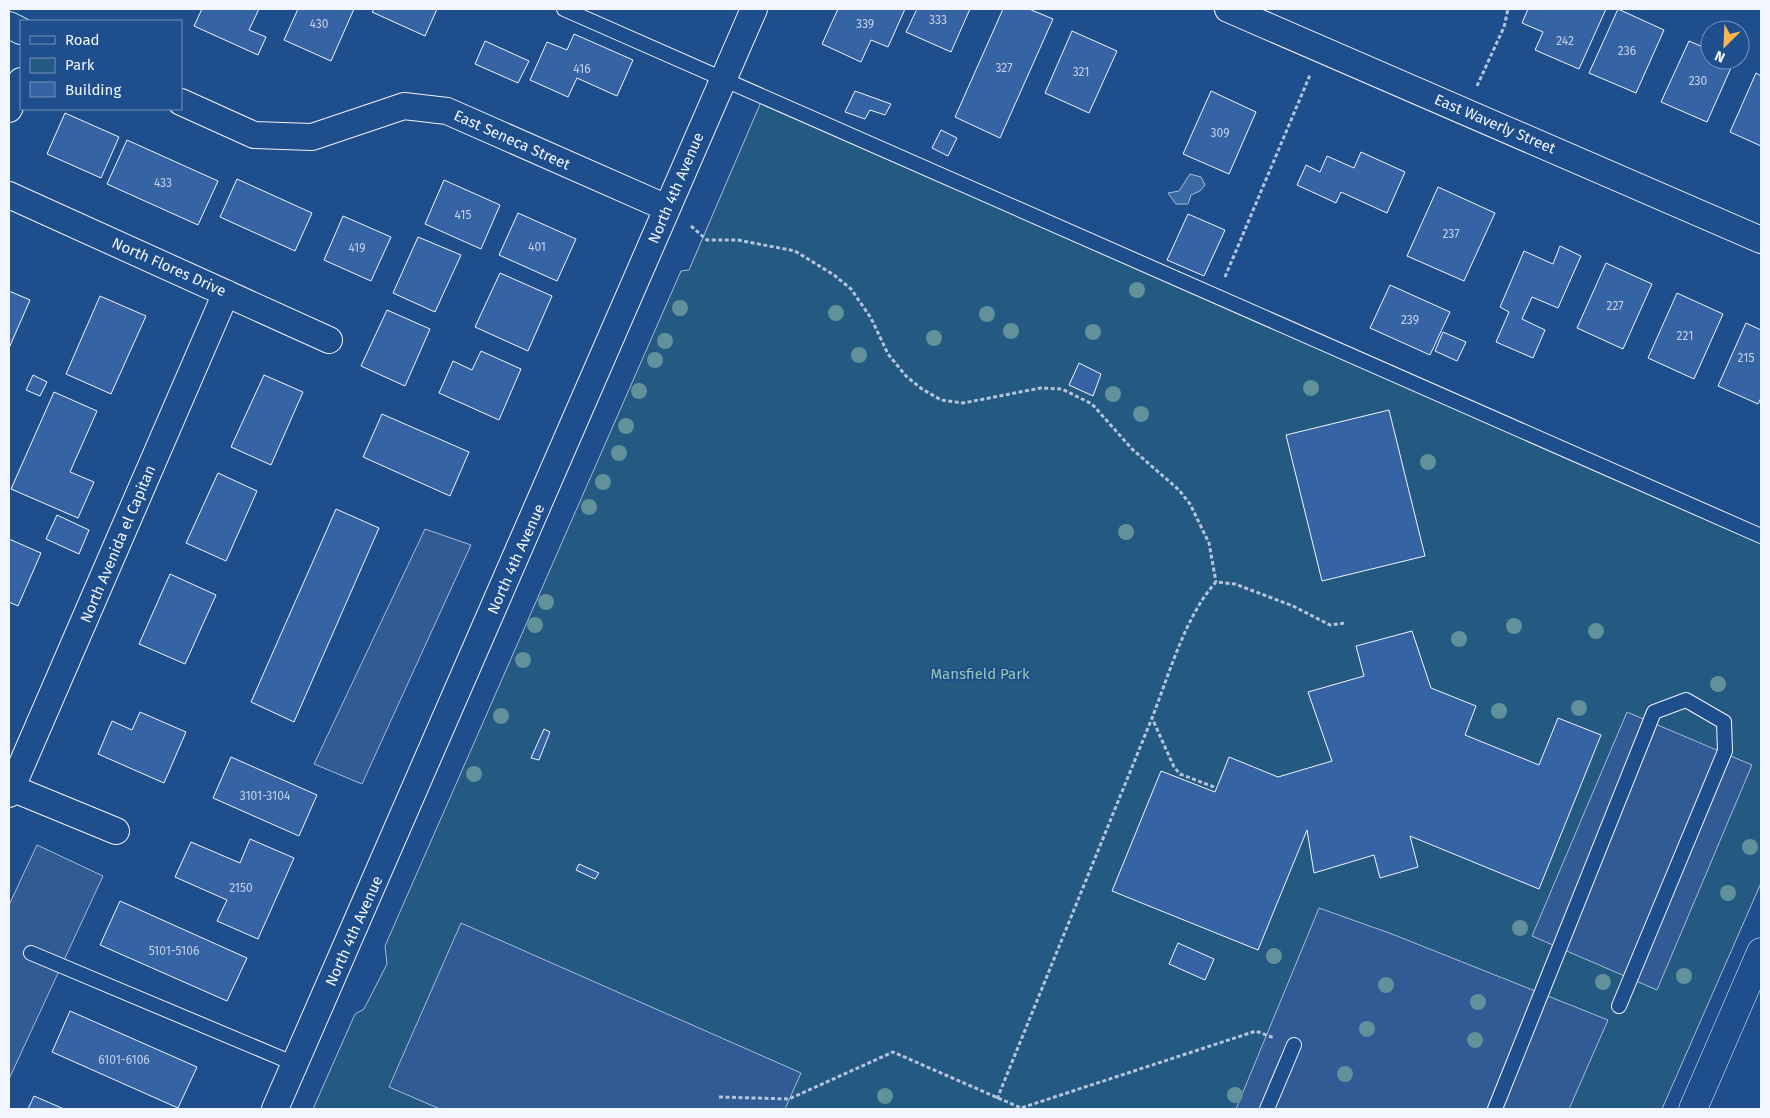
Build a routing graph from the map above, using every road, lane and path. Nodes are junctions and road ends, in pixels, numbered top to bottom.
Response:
1 (564, 9) edge
2 (754, 9) edge
3 (1228, 9) edge
4 (1508, 9) edge
5 (1321, 49) junction
6 (724, 79) junction
7 (20, 83) edge
8 (182, 102) edge
9 (9, 109) edge
10 (1465, 112) junction
11 (9, 195) edge
12 (667, 208) junction
13 (1761, 240) edge
14 (226, 293) junction
15 (1216, 296) junction
16 (329, 340) dead end
17 (1761, 536) edge
18 (1216, 582) junction
19 (1345, 623) dead end
20 (1152, 718) junction
21 (1214, 787) dead end
22 (10, 790) edge
23 (116, 831) dead end
24 (1761, 952) edge
25 (31, 953) dead end
26 (1619, 1006) dead end
27 (1294, 1045) joint
28 (295, 1064) junction
29 (720, 1097) dead end
30 (997, 1099) junction
31 (275, 1109) edge
32 (1267, 1109) edge
33 (1495, 1109) edge
34 (1693, 1109) edge

1 - 6 lane
2 - 6 street, North 4th Avenue
3 - 5 street, East Waverly Street
4 - 10 path
5 - 10 street, East Waverly Street
5 - 15 path
6 - 12 street, North 4th Avenue
6 - 15 lane
7 - 9 street
8 - 12 street, East Seneca Street
10 - 13 street, East Waverly Street
11 - 14 street, North Flores Drive
12 - 18 path
12 - 28 street, North 4th Avenue
14 - 16 street, North Flores Drive
14 - 22 street, North Avenida el Capitan
15 - 17 lane
18 - 19 path
18 - 20 path
20 - 21 path
20 - 30 path
22 - 23 street
24 - 34 street
25 - 28 lane
26 - 33 lane
27 - 30 path
27 - 32 lane
28 - 31 street, North 4th Avenue
29 - 30 path

